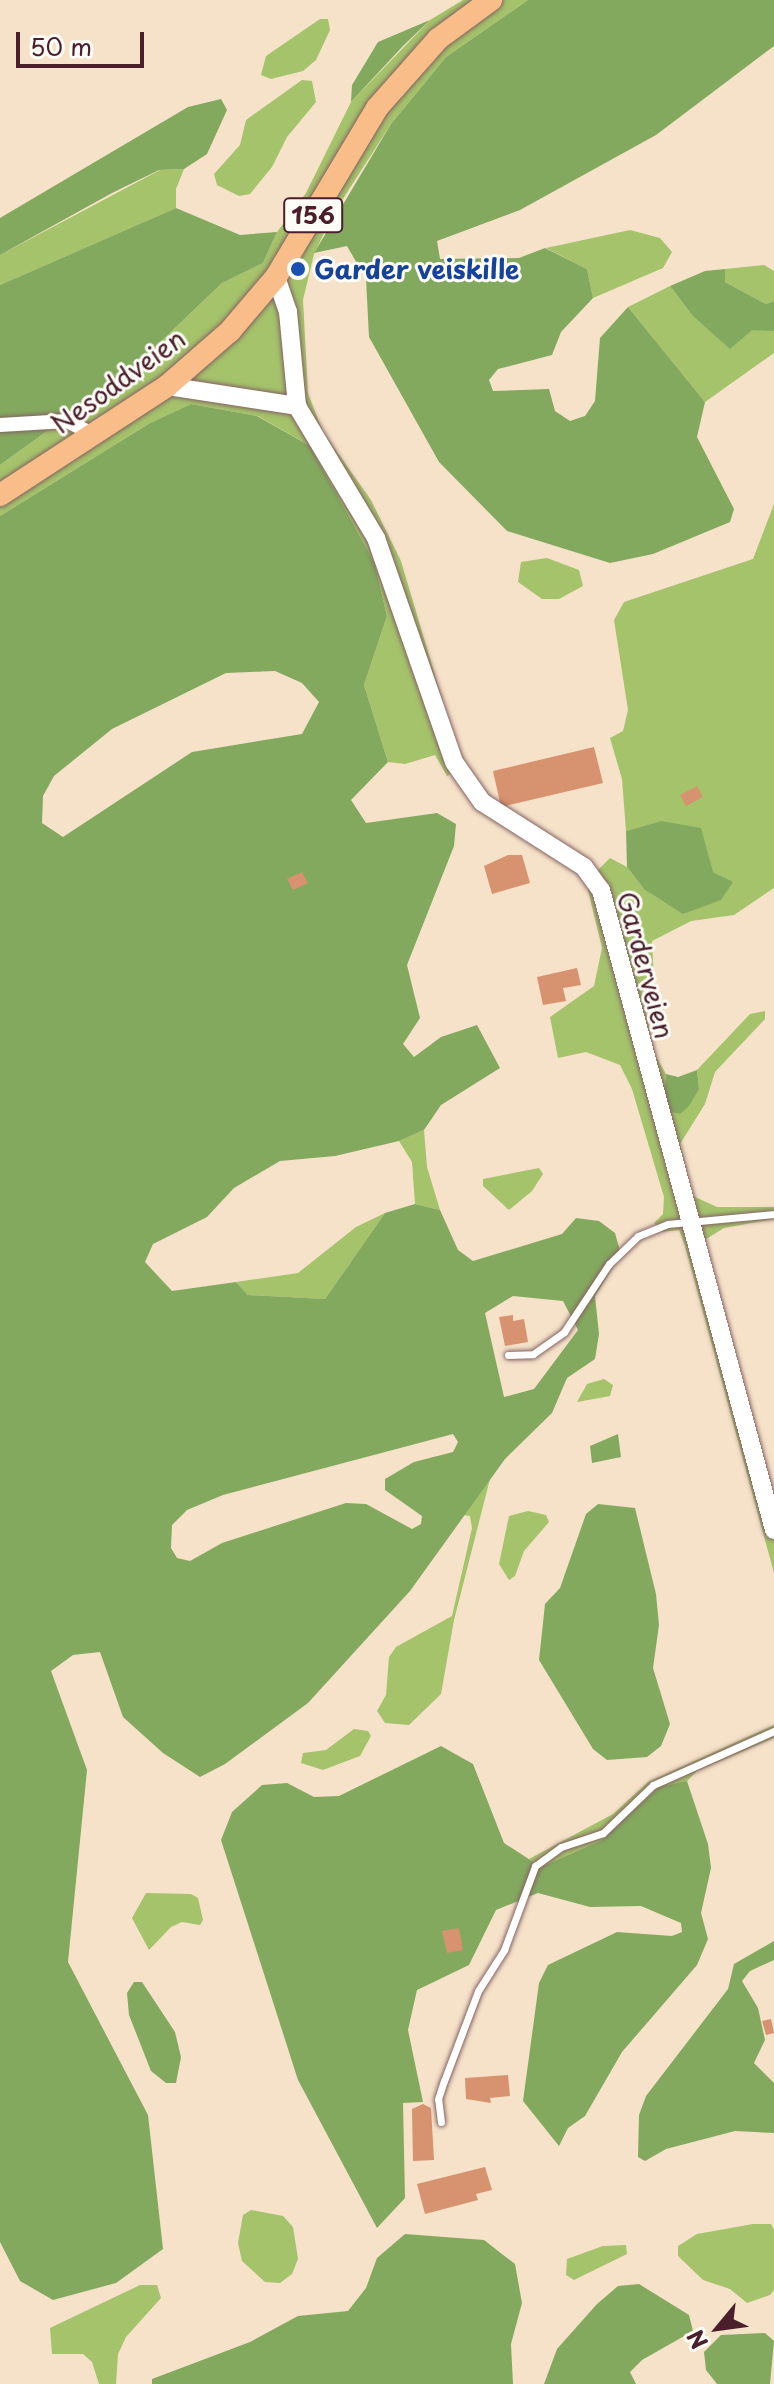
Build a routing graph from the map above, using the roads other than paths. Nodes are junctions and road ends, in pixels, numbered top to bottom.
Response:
1 (491, 0) edge
2 (276, 277) junction
3 (167, 386) junction
4 (297, 406) junction
5 (0, 425) edge
6 (94, 435) junction
7 (0, 495) edge
8 (774, 1214) edge
9 (690, 1225) junction
10 (508, 1355) dead end
11 (774, 1530) edge
12 (774, 1731) edge
13 (441, 2122) dead end

1 - 2 main road, Nesoddveien / 156
2 - 3 main road, Nesoddveien / 156
2 - 4 street, Garderveien
3 - 4 street
3 - 6 main road, Nesoddveien / 156
4 - 9 street, Garderveien
5 - 6 street
6 - 7 main road, Nesoddveien / 156
8 - 9 lane
9 - 10 lane
9 - 11 street, Garderveien
12 - 13 lane

